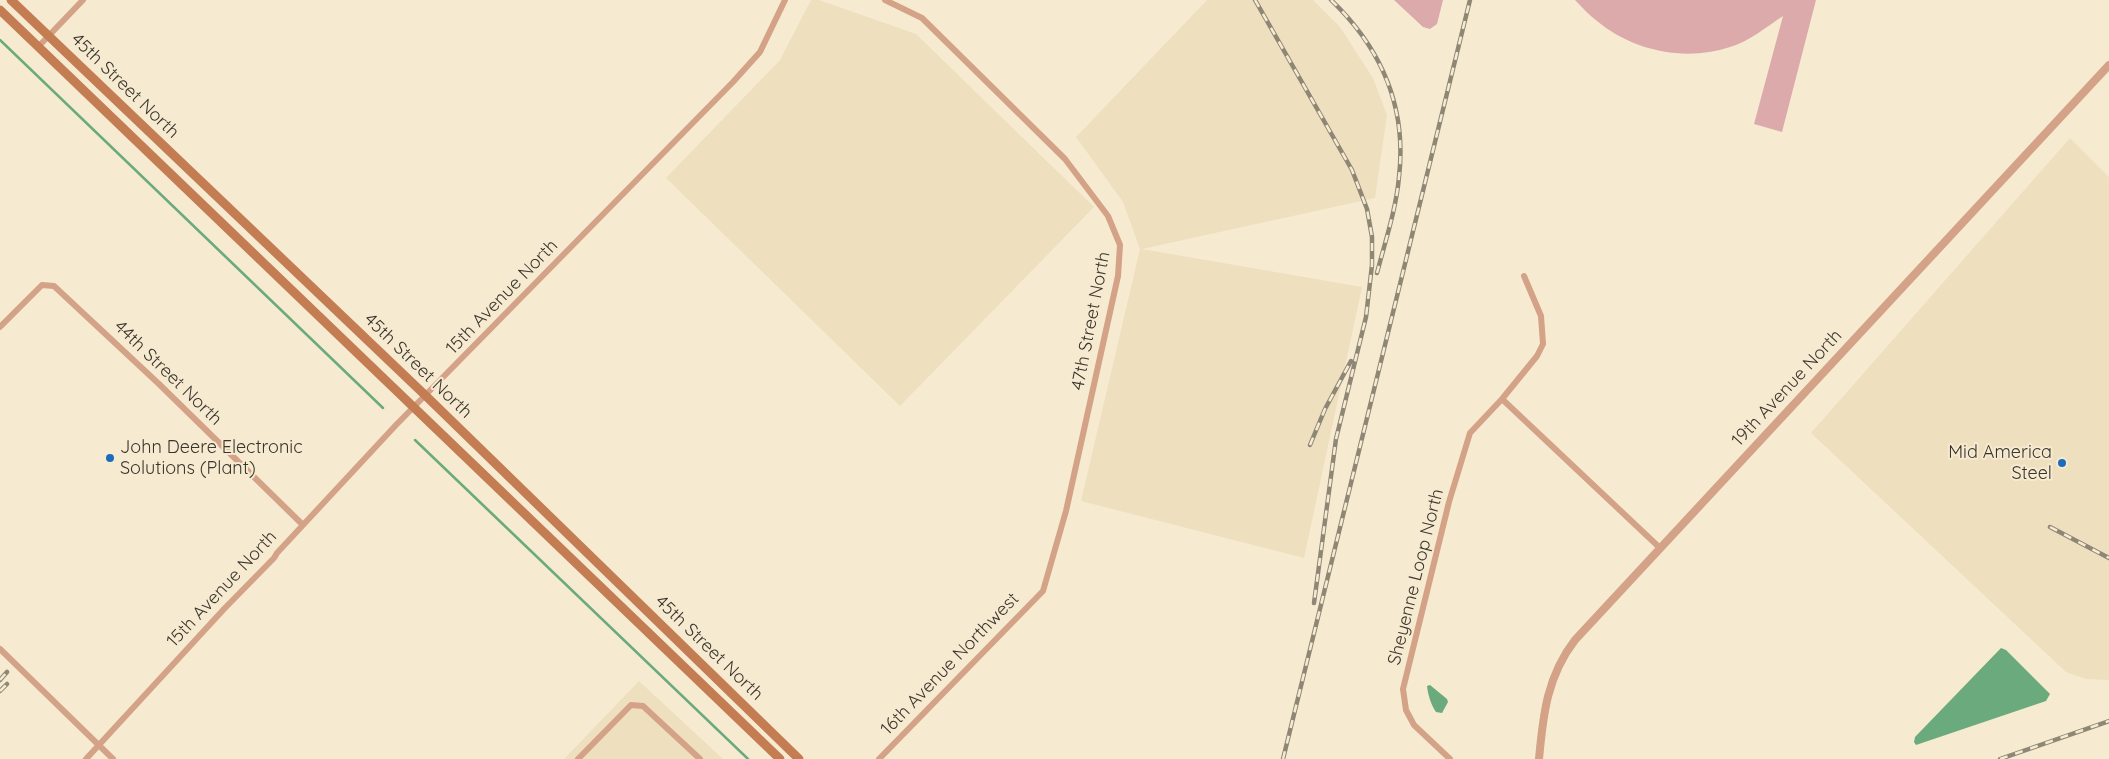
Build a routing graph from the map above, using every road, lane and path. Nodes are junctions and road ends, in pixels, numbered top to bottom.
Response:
1 (11, 0) edge
2 (83, 0) edge
3 (785, 0) edge
4 (885, 0) edge
5 (0, 10) edge
6 (48, 36) junction
7 (38, 46) junction
8 (2109, 66) edge
9 (1524, 276) dead end
10 (0, 327) edge
11 (426, 396) junction
12 (1502, 399) junction
13 (414, 408) junction
14 (303, 525) junction
15 (1660, 548) junction
16 (1043, 591) joint
17 (0, 649) edge
18 (99, 745) junction
19 (86, 759) edge
20 (113, 759) edge
21 (578, 759) edge
22 (700, 759) edge
23 (780, 759) edge
24 (799, 759) edge
25 (879, 759) edge
26 (1450, 759) edge
27 (1539, 759) edge

1 - 6 main road, 45th Street North
2 - 6 street
3 - 11 street, 15th Avenue North
4 - 16 street, 47th Street North
5 - 7 main road, 45th Street North
6 - 7 street
6 - 11 main road, 45th Street North
7 - 13 main road, 45th Street North
8 - 15 street, 19th Avenue North
9 - 12 street, Sheyenne Loop North
10 - 14 street, 44th Street North
11 - 13 street, 15th Avenue North
11 - 24 main road, 45th Street North
12 - 15 street
12 - 26 street, Sheyenne Loop North
13 - 14 street, 15th Avenue North
13 - 23 main road, 45th Street North
14 - 18 street, 15th Avenue North
15 - 27 street, 19th Avenue North
16 - 25 street, 16th Avenue Northwest
17 - 18 street
18 - 19 street, 15th Avenue North
18 - 20 street
21 - 22 street

